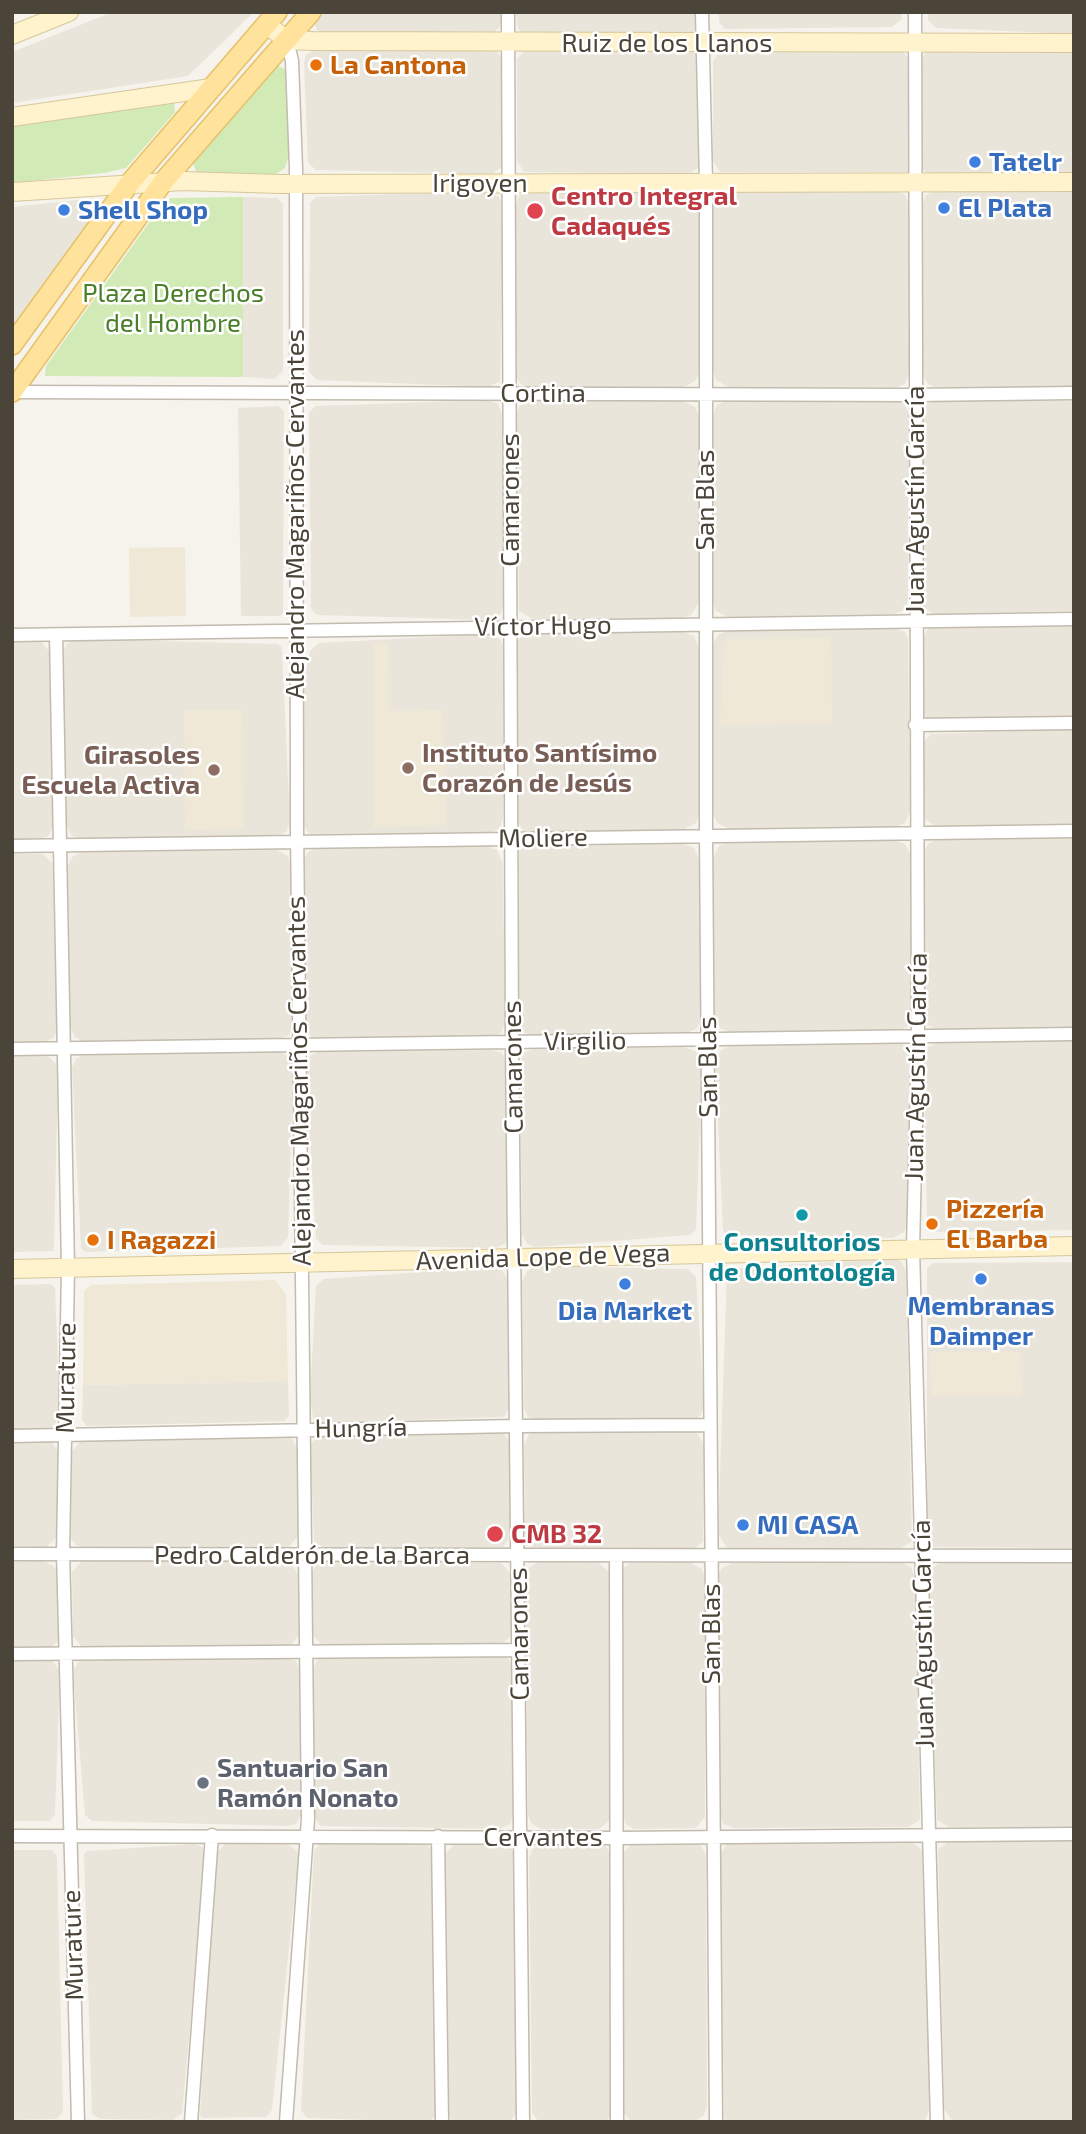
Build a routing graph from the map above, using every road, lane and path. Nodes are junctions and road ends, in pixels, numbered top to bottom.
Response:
1 (69, 12) edge
2 (311, 12) edge
3 (508, 12) edge
4 (702, 12) edge
5 (915, 12) edge
6 (271, 18) edge
7 (12, 35) edge
8 (287, 40) junction
9 (508, 42) junction
10 (915, 42) junction
11 (1074, 43) edge
12 (702, 44) junction
13 (211, 88) junction
14 (12, 117) edge
15 (1074, 181) edge
16 (163, 182) junction
17 (706, 182) junction
18 (915, 182) junction
19 (509, 183) junction
20 (129, 184) junction
21 (296, 184) junction
22 (12, 192) edge
23 (12, 345) edge
24 (12, 392) edge
25 (295, 393) junction
26 (509, 393) junction
27 (705, 393) junction
28 (1074, 393) edge
29 (916, 395) junction
30 (1074, 619) edge
31 (915, 622) junction
32 (706, 624) junction
33 (510, 627) junction
34 (296, 629) junction
35 (12, 635) edge
36 (55, 635) junction
37 (1074, 723) edge
38 (915, 724) junction
39 (1074, 831) edge
40 (916, 833) junction
41 (706, 836) junction
42 (511, 838) junction
43 (297, 841) junction
44 (60, 845) junction
45 (12, 846) edge
46 (1074, 1034) edge
47 (918, 1037) junction
48 (708, 1039) junction
49 (512, 1042) junction
50 (299, 1045) junction
51 (64, 1048) junction
52 (12, 1049) edge
53 (1074, 1246) edge
54 (913, 1249) junction
55 (710, 1252) junction
56 (516, 1258) junction
57 (301, 1263) junction
58 (68, 1268) junction
59 (12, 1269) edge
60 (710, 1425) junction
61 (516, 1426) junction
62 (303, 1429) junction
63 (65, 1435) junction
64 (12, 1436) edge
65 (12, 1553) edge
66 (63, 1553) junction
67 (305, 1556) junction
68 (518, 1556) junction
69 (616, 1556) junction
70 (710, 1556) junction
71 (922, 1556) junction
72 (1074, 1556) edge
73 (519, 1650) junction
74 (306, 1651) junction
75 (66, 1653) junction
76 (12, 1654) edge
77 (1074, 1834) edge
78 (212, 1835) junction
79 (307, 1835) junction
80 (711, 1835) junction
81 (929, 1835) junction
82 (12, 1836) edge
83 (71, 1836) junction
84 (438, 1836) junction
85 (521, 1837) junction
86 (617, 1838) junction
87 (78, 2122) edge
88 (191, 2122) edge
89 (286, 2122) edge
90 (442, 2122) edge
91 (523, 2122) edge
92 (617, 2122) edge
93 (716, 2122) edge
94 (937, 2122) edge

1 - 7 street
2 - 8 main road
3 - 9 street, Camarones
4 - 12 street, San Blas
5 - 10 street, Juan Agustín García
6 - 8 street
6 - 13 main road
8 - 9 street, Ruiz de los Llanos
8 - 16 main road
8 - 21 street, Alejandro Magariños Cervantes
9 - 12 street, Ruiz de los Llanos
9 - 19 street, Camarones
10 - 11 street, Ruiz de los Llanos
10 - 12 street, Ruiz de los Llanos
10 - 18 street, Juan Agustín García
12 - 17 street, San Blas
13 - 14 street
13 - 20 main road
15 - 18 street, Irigoyen
16 - 20 street, Irigoyen
16 - 21 street, Irigoyen
16 - 24 main road
17 - 18 street, Irigoyen
17 - 19 street, Irigoyen
17 - 27 street, San Blas
18 - 29 street, Juan Agustín García
19 - 21 street, Irigoyen
19 - 26 street, Camarones
20 - 22 street, Irigoyen
20 - 23 main road
21 - 25 street, Alejandro Magariños Cervantes
24 - 25 street, Cortina
25 - 26 street, Cortina
25 - 34 street, Alejandro Magariños Cervantes
26 - 27 street, Cortina
26 - 33 street, Camarones
27 - 29 street, Cortina
27 - 32 street, San Blas
28 - 29 street, Cortina
29 - 31 street, Juan Agustín García
30 - 31 street, Víctor Hugo
31 - 32 street, Víctor Hugo
31 - 38 street, Juan Agustín García
32 - 33 street, Víctor Hugo
32 - 41 street, San Blas
33 - 34 street, Víctor Hugo
33 - 42 street, Camarones
34 - 36 street, Víctor Hugo
34 - 43 street, Alejandro Magariños Cervantes
35 - 36 street, Víctor Hugo
36 - 44 street, Murature
37 - 38 street
38 - 40 street, Juan Agustín García
39 - 40 street, Moliere
40 - 41 street, Moliere
40 - 47 street, Juan Agustín García
41 - 42 street, Moliere
41 - 48 street, San Blas
42 - 43 street, Moliere
42 - 49 street, Camarones
43 - 44 street, Moliere
43 - 50 street, Alejandro Magariños Cervantes
44 - 45 street, Moliere
44 - 51 street, Murature
46 - 47 street, Virgilio
47 - 48 street, Virgilio
47 - 54 street, Juan Agustín García
48 - 49 street, Virgilio
48 - 55 street, San Blas
49 - 50 street, Virgilio
49 - 56 street, Camarones
50 - 51 street, Virgilio
50 - 57 street, Alejandro Magariños Cervantes
51 - 52 street, Virgilio
51 - 58 street, Murature
53 - 54 street, Avenida Lope de Vega
54 - 55 street, Avenida Lope de Vega
54 - 71 street, Juan Agustín García
55 - 56 street, Avenida Lope de Vega
55 - 60 street, San Blas
56 - 57 street, Avenida Lope de Vega
56 - 61 street, Camarones
57 - 58 street, Avenida Lope de Vega
57 - 62 street, Alejandro Magariños Cervantes
58 - 59 street, Avenida Lope de Vega
58 - 63 street, Murature
60 - 61 street, Hungría
60 - 70 street, San Blas
61 - 62 street, Hungría
61 - 68 street, Camarones
62 - 63 street, Hungría
62 - 67 street, Alejandro Magariños Cervantes
63 - 64 street, Hungría
63 - 66 street, Murature
65 - 66 street, Pedro Calderón de la Barca
66 - 67 street, Pedro Calderón de la Barca
66 - 75 street, Murature
67 - 68 street, Pedro Calderón de la Barca
67 - 74 street, Alejandro Magariños Cervantes
68 - 69 street, Pedro Calderón de la Barca
68 - 73 street, Camarones
69 - 70 street, Pedro Calderón de la Barca
69 - 86 street
70 - 71 street, Pedro Calderón de la Barca
70 - 80 street, San Blas
71 - 72 street, Pedro Calderón de la Barca
71 - 81 street, Juan Agustín García
73 - 74 street
73 - 85 street, Camarones
74 - 75 street
74 - 79 street, Alejandro Magariños Cervantes
75 - 76 street
75 - 83 street, Murature
77 - 81 street, Cervantes
78 - 79 street, Cervantes
78 - 83 street, Cervantes
78 - 88 street
79 - 84 street, Cervantes
79 - 89 street, Alejandro Magariños Cervantes
80 - 81 street, Cervantes
80 - 86 street, Cervantes
80 - 93 street, San Blas
81 - 94 street, Juan Agustín García
82 - 83 street, Cervantes
83 - 87 street, Murature
84 - 85 street, Cervantes
84 - 90 street
85 - 86 street, Cervantes
85 - 91 street, Camarones
86 - 92 street

